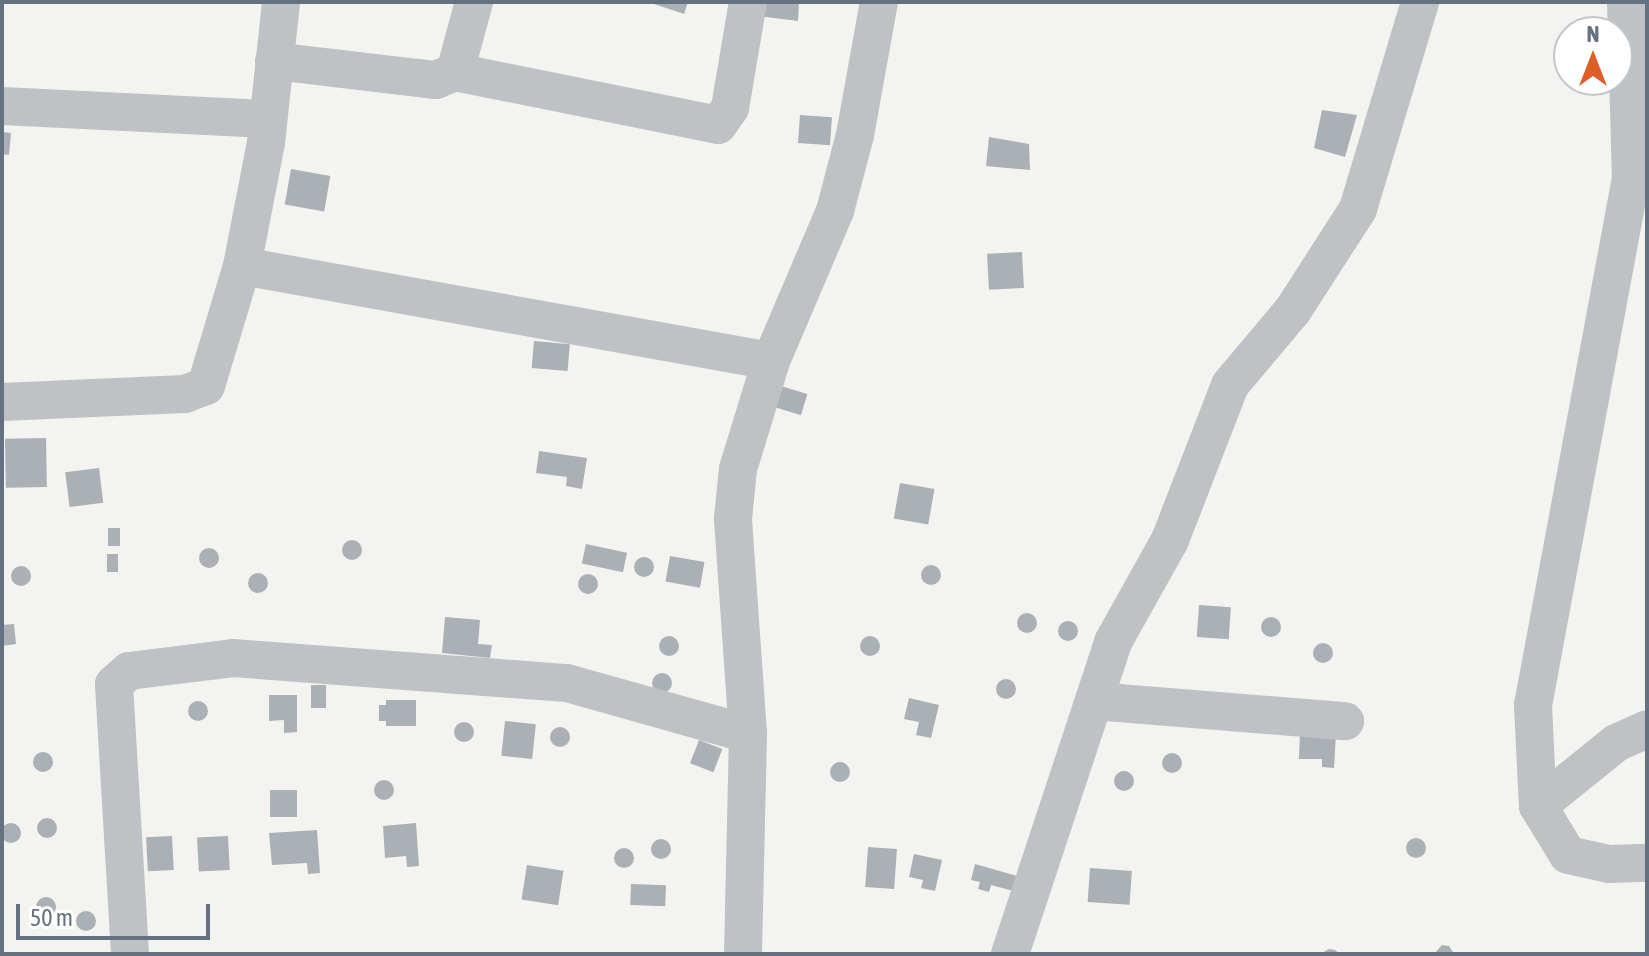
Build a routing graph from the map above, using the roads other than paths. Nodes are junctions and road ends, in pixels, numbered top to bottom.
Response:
1 (281, 2) edge
2 (474, 2) edge
3 (748, 2) edge
4 (879, 2) edge
5 (1420, 2) edge
6 (1626, 2) edge
7 (274, 61) junction
8 (455, 72) junction
9 (2, 106) edge
10 (267, 119) junction
11 (242, 266) junction
12 (771, 361) junction
13 (2, 402) edge
14 (1094, 701) junction
15 (1345, 721) dead end
16 (1647, 729) edge
17 (748, 734) junction
18 (1538, 806) junction
19 (1647, 863) edge
20 (130, 954) edge
21 (743, 954) edge
22 (1010, 954) edge

1 - 7 street
2 - 8 street
3 - 8 street
4 - 12 street
5 - 14 street
6 - 18 street
7 - 8 street
7 - 10 street
9 - 10 street
10 - 11 street
11 - 12 street
11 - 13 street
12 - 17 street
14 - 15 street
14 - 22 street
16 - 18 street
17 - 20 street
17 - 21 street
18 - 19 street

